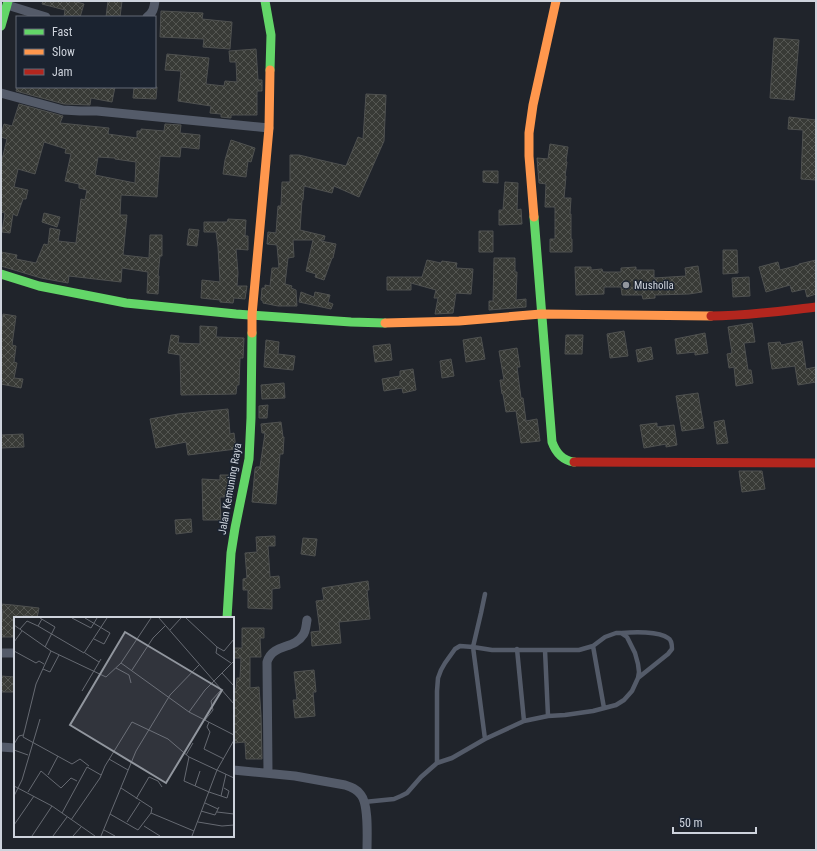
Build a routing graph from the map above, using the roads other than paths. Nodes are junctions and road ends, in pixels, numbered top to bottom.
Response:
1 (155, 1) edge
2 (265, 1) edge
3 (556, 1) edge
4 (7, 3) edge
5 (43, 16) edge
6 (149, 16) edge
7 (1, 26) edge
8 (1, 93) edge
9 (269, 128) junction
10 (1, 274) edge
11 (816, 307) edge
12 (541, 314) junction
13 (252, 315) junction
14 (816, 463) edge
15 (485, 594) dead end
16 (227, 617) edge
17 (307, 620) dead end
18 (621, 633) junction
19 (593, 646) junction
20 (473, 647) junction
21 (517, 649) junction
22 (545, 650) junction
23 (1, 652) edge
24 (14, 653) edge
25 (638, 678) junction
26 (604, 708) junction
27 (548, 716) junction
28 (524, 721) junction
29 (485, 739) junction
30 (1, 747) edge
31 (14, 748) edge
32 (436, 763) junction
33 (234, 770) edge
34 (268, 773) junction
35 (364, 802) junction
36 (367, 850) edge

1 - 6 street
2 - 9 main road, Jalan Kemuning Raya
3 - 12 main road
4 - 5 street
4 - 7 main road
8 - 9 street
9 - 13 main road, Jalan Kemuning Raya
10 - 13 main road
11 - 12 main road
12 - 13 main road
12 - 14 main road
13 - 16 main road, Jalan Kemuning Raya
15 - 20 lane
17 - 34 street
18 - 19 lane
18 - 25 lane
18 - 25 lane
19 - 22 lane
19 - 26 lane
20 - 21 lane
20 - 29 lane
20 - 32 lane
21 - 22 lane
21 - 28 lane
22 - 27 lane
23 - 24 street
25 - 26 lane
26 - 27 lane
27 - 28 lane
28 - 29 lane
29 - 32 lane
30 - 31 street
32 - 35 lane
33 - 34 street
34 - 35 street
35 - 36 street

